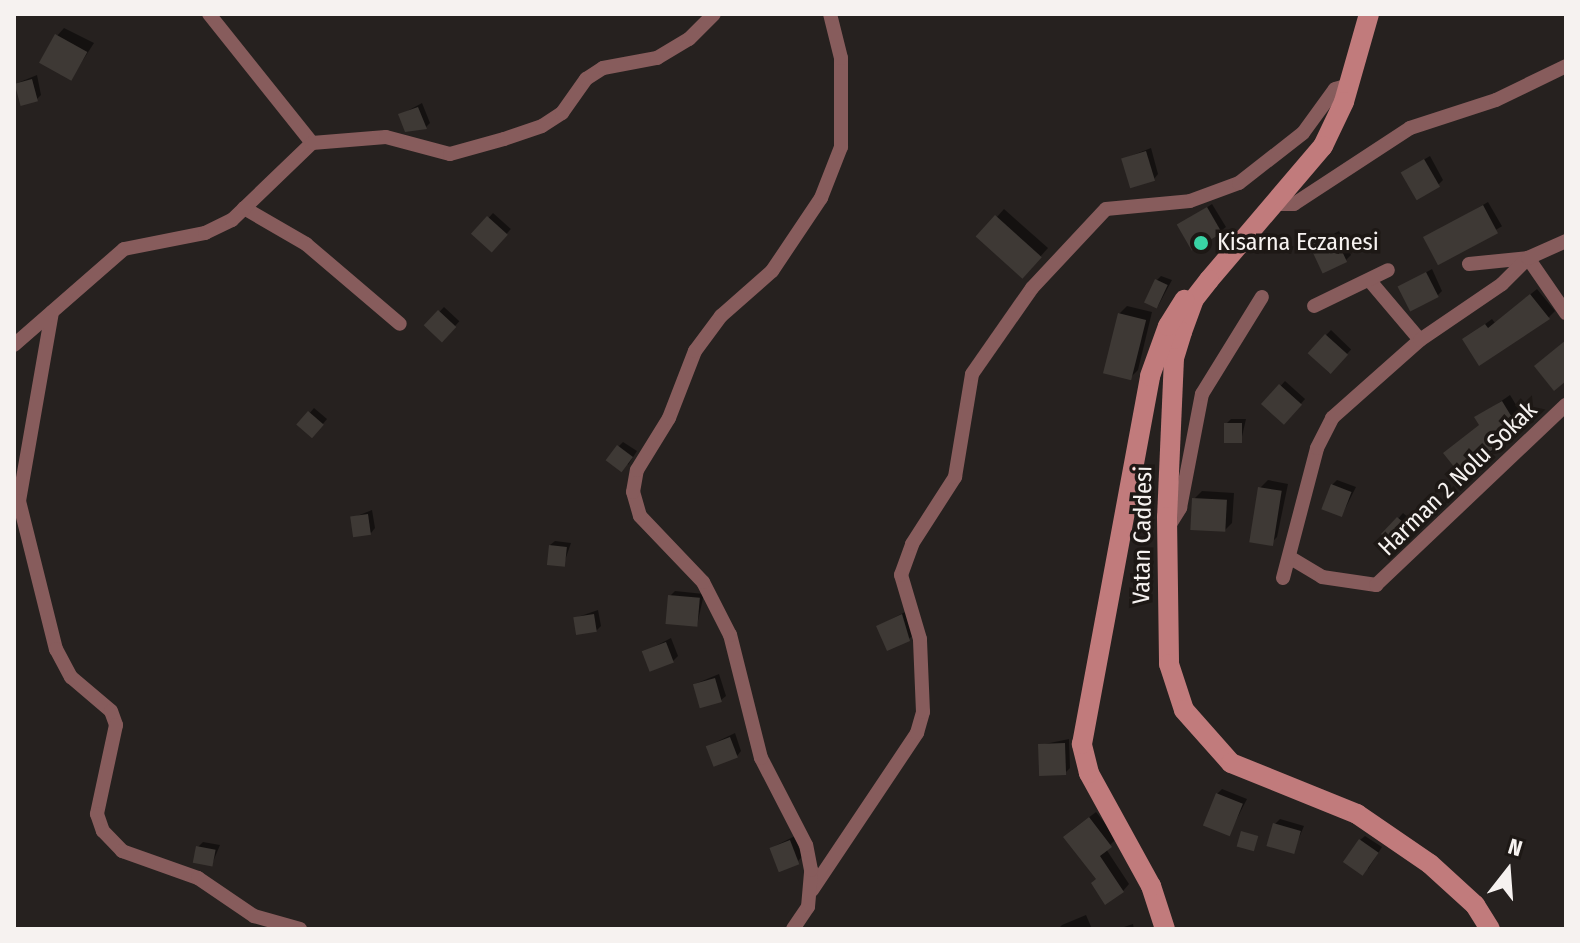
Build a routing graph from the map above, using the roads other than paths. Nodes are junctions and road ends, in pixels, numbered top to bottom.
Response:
1 (209, 14) edge
2 (714, 14) edge
3 (830, 14) edge
4 (1363, 19) edge
5 (1566, 66) edge
6 (1349, 85) junction
7 (312, 143) junction
8 (1272, 204) junction
9 (244, 208) junction
10 (1566, 241) edge
11 (1528, 258) junction
12 (1469, 264) dead end
13 (1388, 270) dead end
14 (1209, 280) junction
15 (1370, 281) junction
16 (1262, 297) dead end
17 (1314, 306) dead end
18 (52, 312) junction
19 (1566, 313) edge
20 (400, 324) dead end
21 (1420, 340) junction
22 (14, 345) edge
23 (1566, 405) edge
24 (1167, 530) junction
25 (1289, 557) junction
26 (1283, 578) dead end
27 (812, 890) junction
28 (300, 929) edge
29 (793, 929) edge
30 (1165, 929) edge
31 (1490, 929) edge

1 - 7 street
2 - 7 street
3 - 27 street
4 - 6 street, Vatan Caddesi
5 - 8 street
6 - 8 street, Vatan Caddesi
6 - 27 street
7 - 9 street
8 - 14 street, Vatan Caddesi
9 - 18 street
9 - 20 street
10 - 11 street
11 - 12 street
11 - 19 street
11 - 21 street
13 - 15 street
14 - 24 street, Vatan Caddesi
14 - 30 street
15 - 17 street
15 - 21 street
16 - 24 street
18 - 22 street
18 - 28 street
21 - 25 street
23 - 25 street, Harman 2 Nolu Sokak
24 - 31 street, Vatan Caddesi
25 - 26 street
27 - 29 street

